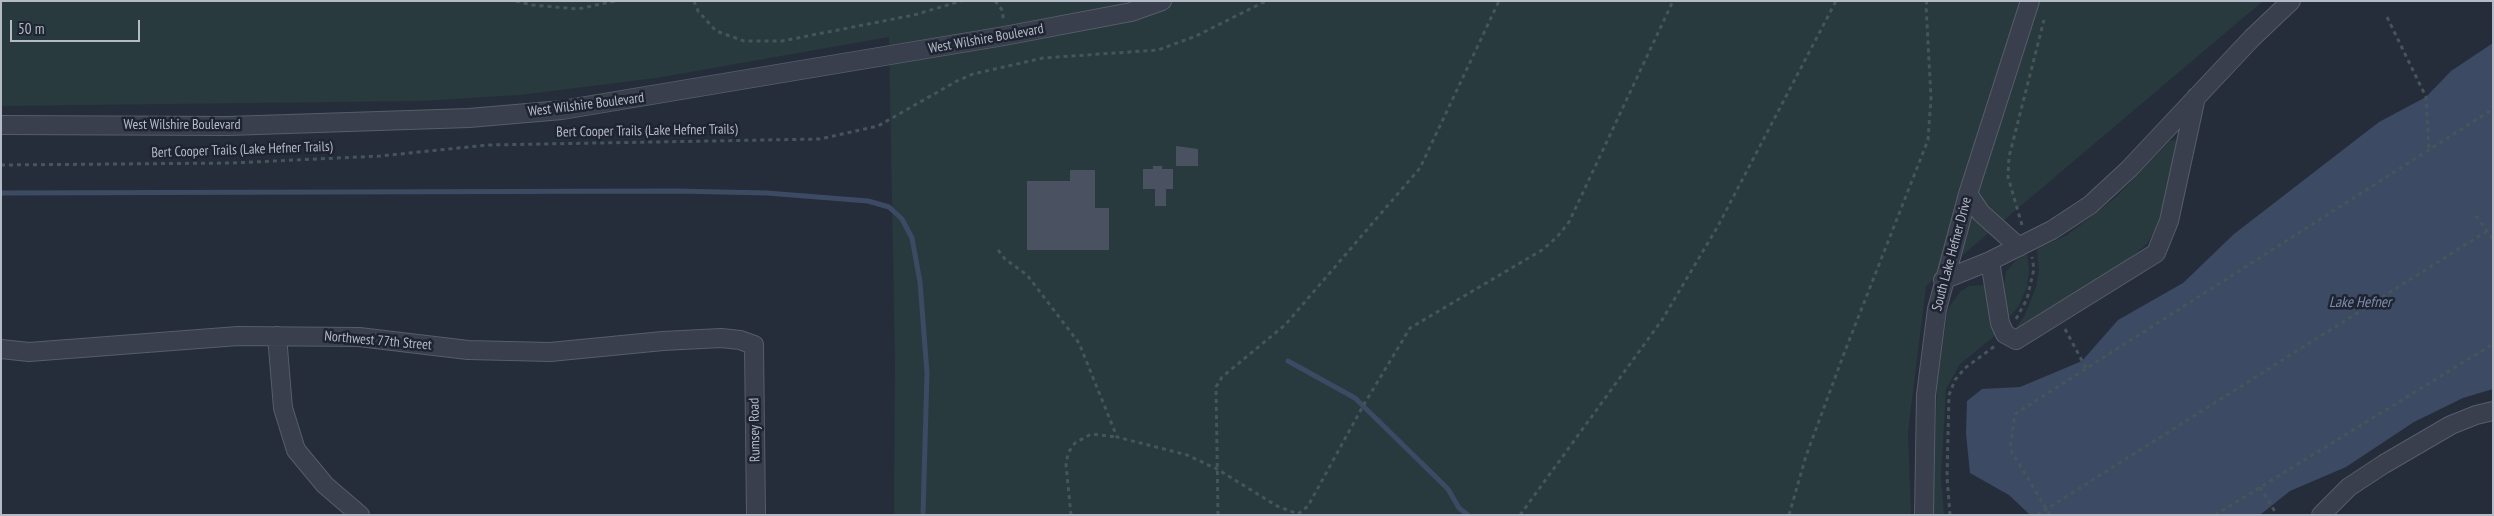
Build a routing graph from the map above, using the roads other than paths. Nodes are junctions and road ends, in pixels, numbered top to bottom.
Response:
1 (1162, 1) edge
2 (2030, 1) edge
3 (2291, 1) edge
4 (2197, 95) junction
5 (1, 126) edge
6 (1968, 194) junction
7 (2026, 251) junction
8 (1990, 261) junction
9 (1943, 280) junction
10 (277, 336) junction
11 (754, 345) joint
12 (1, 349) edge
13 (2493, 411) edge
14 (360, 515) edge
15 (756, 515) edge
16 (1924, 515) edge
17 (2320, 515) edge

1 - 5 street, West Wilshire Boulevard
2 - 6 street, South Lake Hefner Drive
3 - 4 street
4 - 7 street
4 - 8 street
6 - 7 street
6 - 9 street, South Lake Hefner Drive
7 - 8 street
8 - 9 street
9 - 16 street, South Lake Hefner Drive
10 - 11 street, Northwest 77th Street
10 - 12 street, Northwest 77th Street
10 - 14 street
11 - 15 street, Rumsey Road
13 - 17 street

